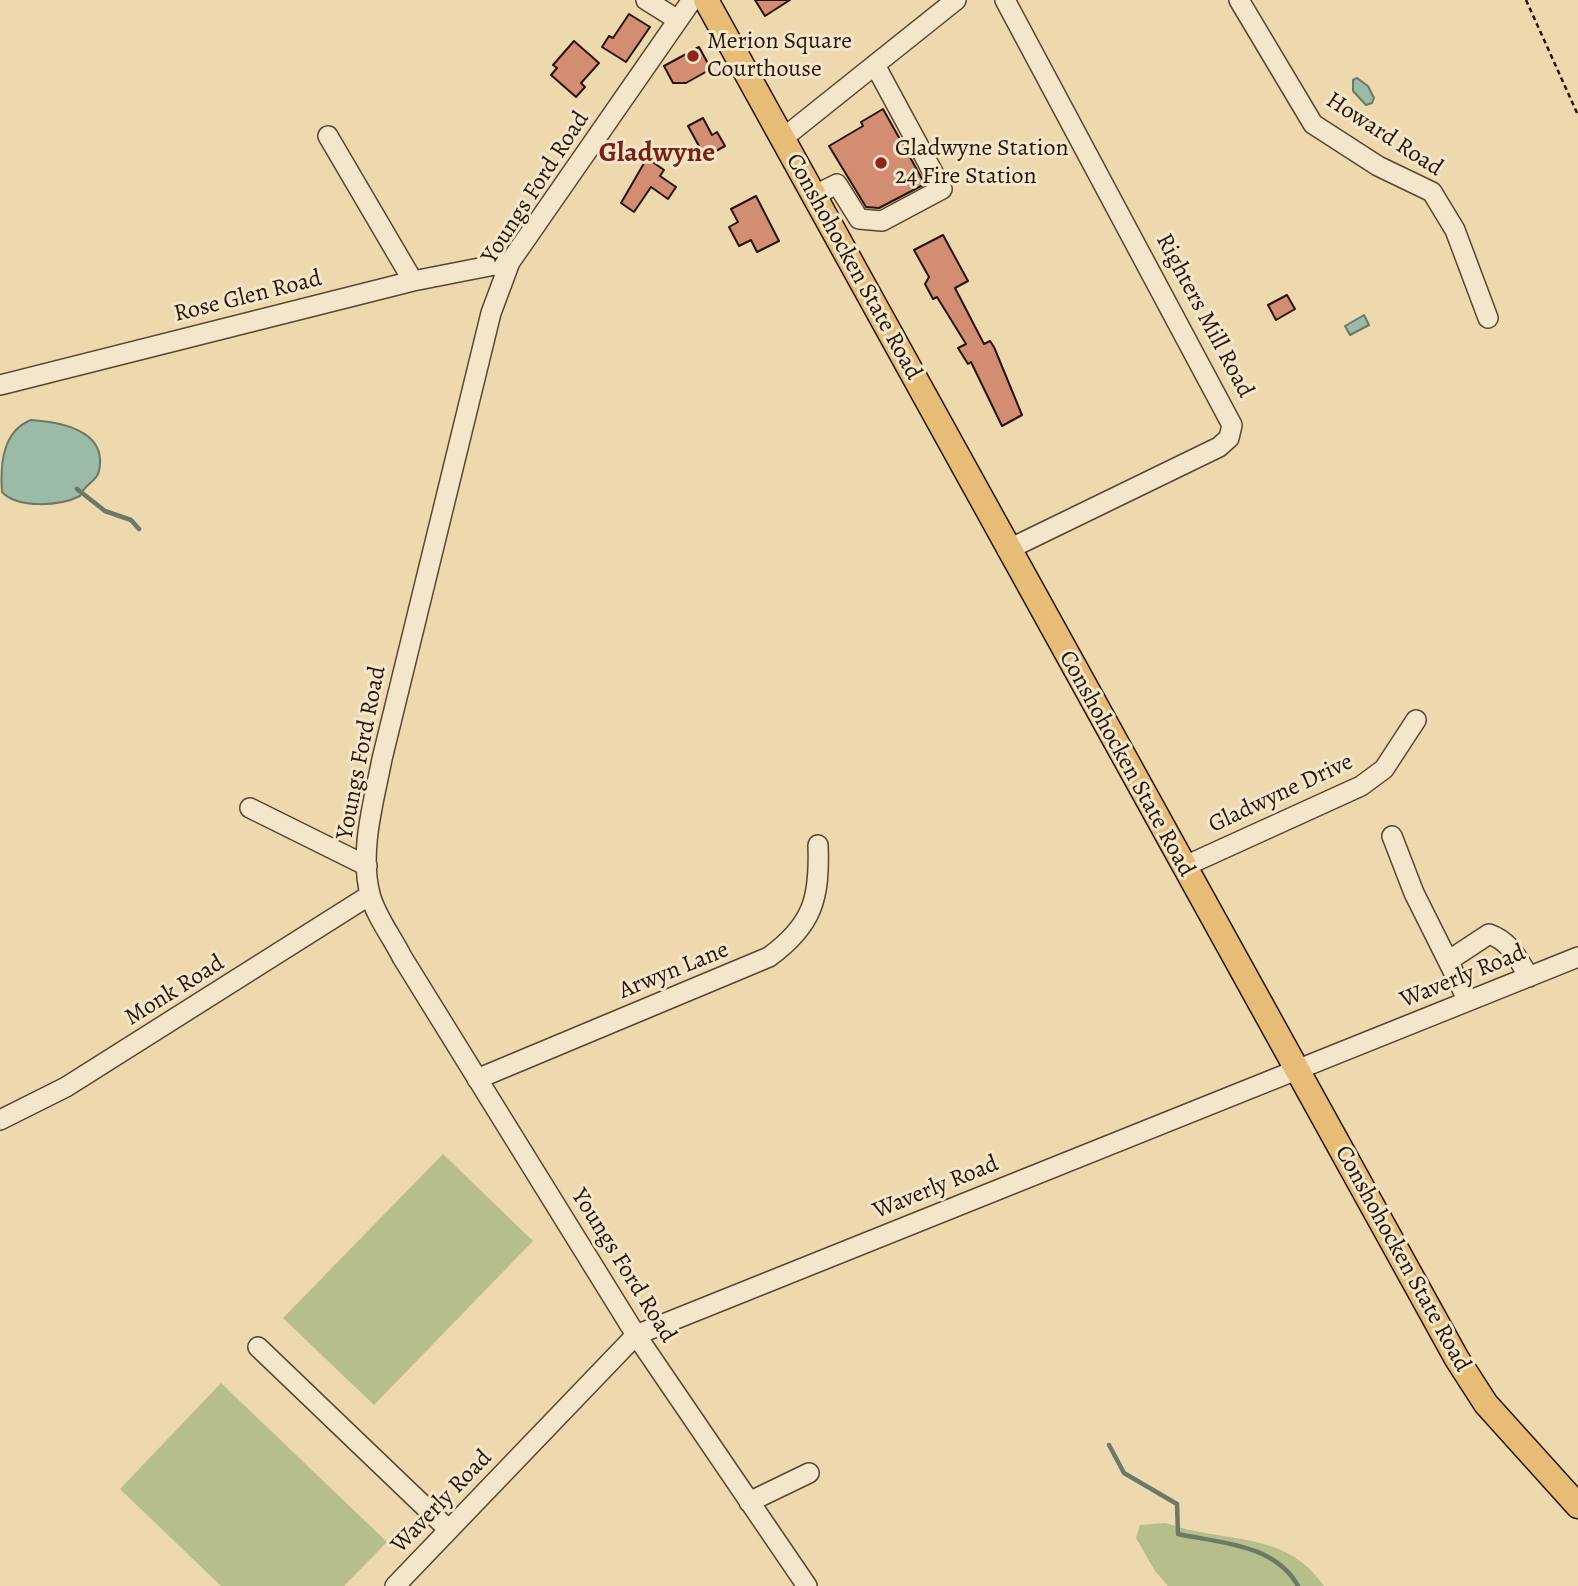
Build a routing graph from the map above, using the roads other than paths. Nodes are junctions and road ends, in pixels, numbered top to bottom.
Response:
1 (646, 0) edge
2 (692, 0) edge
3 (706, 0) edge
4 (956, 0) edge
5 (1005, 0) edge
6 (1239, 0) edge
7 (678, 20) junction
8 (875, 65) junction
9 (328, 136) dead end
10 (782, 139) junction
11 (813, 196) junction
12 (510, 262) junction
13 (413, 281) junction
14 (1488, 318) dead end
15 (0, 385) edge
16 (1007, 550) junction
17 (1416, 720) dead end
18 (250, 808) dead end
19 (1392, 836) dead end
20 (818, 845) dead end
21 (367, 866) junction
22 (1183, 867) junction
23 (370, 895) junction
24 (1578, 957) edge
25 (1448, 961) junction
26 (1529, 976) junction
27 (1468, 1001) junction
28 (1296, 1070) junction
29 (477, 1079) junction
30 (0, 1120) edge
31 (636, 1335) junction
32 (258, 1347) dead end
33 (809, 1473) dead end
34 (750, 1502) junction
35 (1578, 1506) edge
36 (449, 1530) junction
37 (395, 1586) edge
38 (807, 1586) edge

1 - 7 street
2 - 7 street, Youngs Ford Road
3 - 10 main road, Conshohocken State Road
4 - 8 street
5 - 16 street, Righters Mill Road
6 - 14 street, Howard Road
7 - 12 street, Youngs Ford Road
8 - 10 street
8 - 11 street
9 - 13 street
10 - 11 main road, Conshohocken State Road
11 - 16 main road, Conshohocken State Road
12 - 13 street, Rose Glen Road
12 - 21 street, Youngs Ford Road
13 - 15 street, Rose Glen Road
16 - 22 main road, Conshohocken State Road
17 - 22 street, Gladwyne Drive
18 - 21 street
19 - 25 street
20 - 29 street, Arwyn Lane
21 - 23 street, Youngs Ford Road
22 - 28 main road, Conshohocken State Road
23 - 29 street, Youngs Ford Road
23 - 30 street, Monk Road
24 - 26 street, Waverly Road
25 - 26 street
25 - 27 street
26 - 27 street, Waverly Road
27 - 28 street, Waverly Road
28 - 31 street, Waverly Road
28 - 35 main road, Conshohocken State Road
29 - 31 street, Youngs Ford Road
31 - 34 street, Youngs Ford Road
31 - 36 street, Waverly Road
32 - 36 street
33 - 34 street
34 - 38 street, Youngs Ford Road
36 - 37 street, Waverly Road

